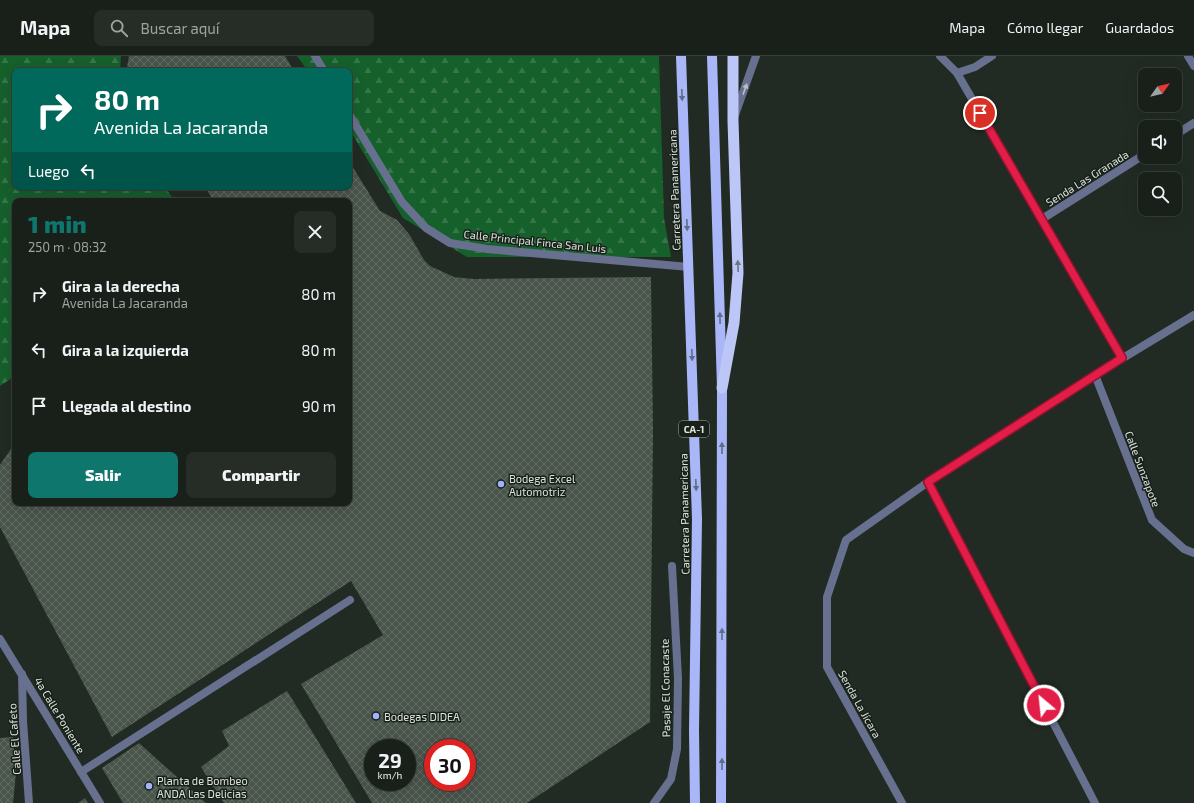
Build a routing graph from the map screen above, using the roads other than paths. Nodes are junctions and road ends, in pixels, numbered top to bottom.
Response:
1 (315, 56) edge
2 (681, 56) edge
3 (712, 56) edge
4 (733, 56) edge
5 (756, 56) edge
6 (940, 56) edge
7 (992, 56) edge
8 (1188, 56) edge
9 (1194, 66) edge
10 (322, 68) edge
11 (957, 73) junction
12 (352, 119) edge
13 (733, 121) junction
14 (1194, 123) edge
15 (1182, 131) edge
16 (1138, 158) edge
17 (1042, 220) junction
18 (689, 267) junction
19 (1194, 315) edge
20 (1122, 358) junction
21 (1095, 375) junction
22 (722, 388) junction
23 (928, 482) junction
24 (1194, 553) edge
25 (672, 566) dead end
26 (350, 600) dead end
27 (0, 639) edge
28 (22, 674) junction
29 (81, 772) junction
30 (29, 803) edge
31 (100, 803) edge
32 (654, 803) edge
33 (695, 803) edge
34 (722, 803) edge
35 (902, 803) edge
36 (1095, 803) edge

1 - 10 street
2 -> 18 main road, Carretera Panamericana / CA-1
22 -> 3 main road, CA-1
4 - 13 highway
13 -> 5 street
6 - 11 street
7 - 11 street
8 - 9 street
11 - 17 street
12 - 18 street, Calle Principal Finca San Luis
22 -> 13 highway
14 - 15 street
16 - 17 street, Senda Las Granada
17 - 20 street
18 -> 33 main road, Carretera Panamericana / CA-1
19 - 20 street
20 - 21 street
21 - 23 street
21 - 24 street, Calle Sunzapote
34 -> 22 main road, CA-1
23 - 35 street, Senda La Jícara
23 - 36 street
25 - 32 street, Pasaje El Conacaste
26 - 29 street
27 - 28 street, 4a Calle Poniente
28 - 29 street, 4a Calle Poniente
28 - 30 street, Calle El Cafeto
29 - 31 street, 4a Calle Poniente

